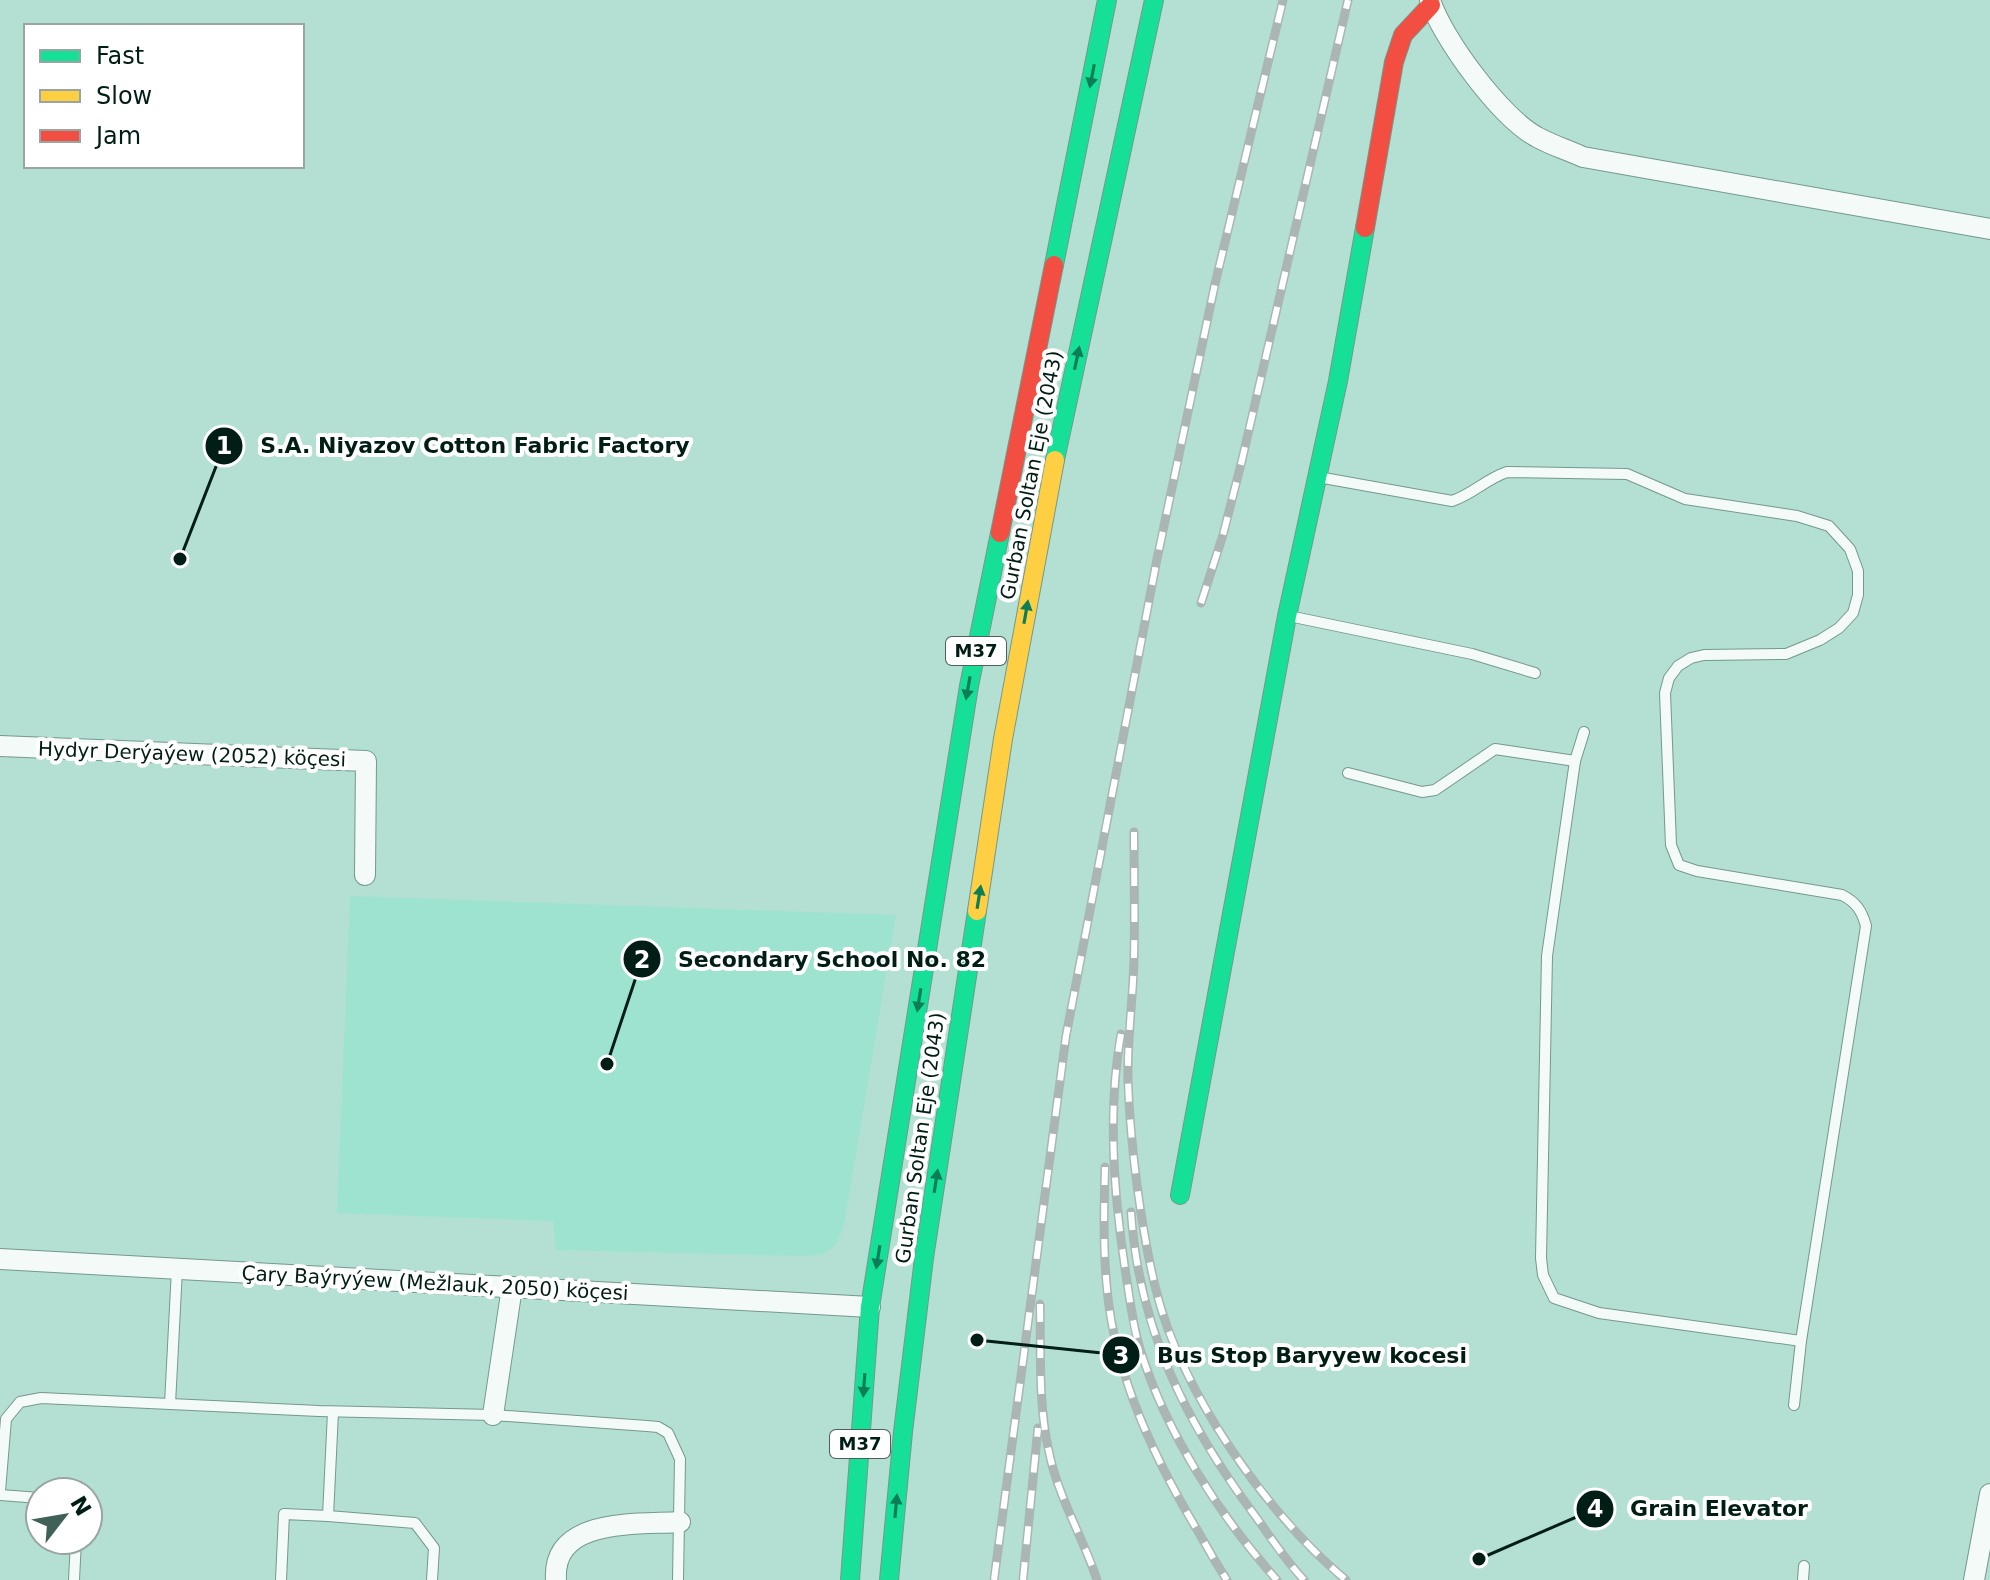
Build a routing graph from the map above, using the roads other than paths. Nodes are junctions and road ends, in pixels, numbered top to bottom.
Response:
1 (1107, 0) edge
2 (1154, 2) edge
3 (1430, 3) edge
4 (1990, 229) edge
5 (1316, 476) junction
6 (1287, 616) junction
7 (1535, 673) dead end
8 (1584, 732) dead end
9 (0, 746) edge
10 (1575, 761) junction
11 (1348, 773) dead end
12 (365, 875) dead end
13 (1180, 1195) dead end
14 (0, 1259) edge
15 (177, 1269) junction
16 (512, 1287) junction
17 (870, 1307) junction
18 (1801, 1341) junction
19 (170, 1404) junction
20 (1794, 1405) dead end
21 (333, 1412) junction
22 (493, 1415) junction
23 (0, 1493) edge
24 (1990, 1494) edge
25 (24, 1496) edge
26 (328, 1516) junction
27 (680, 1522) junction
28 (75, 1556) edge
29 (1804, 1566) dead end
30 (74, 1580) edge
31 (281, 1580) edge
32 (432, 1580) edge
33 (556, 1580) edge
34 (678, 1580) edge
35 (850, 1580) edge
36 (889, 1580) edge
37 (1803, 1580) edge
38 (1974, 1580) edge

1 -> 17 main road, Gurban Soltan Eje (2043) / M37
36 -> 2 main road, Gurban Soltan Eje (2043) / M37
3 - 4 street
3 - 5 main road
5 - 6 main road
5 - 18 lane
6 - 7 lane
6 - 13 main road
8 - 10 lane
9 - 12 street, Hydyr Derýaýew (2052) köçesi
10 - 11 lane
10 - 18 lane
14 - 15 street, Çary Baýryýew (Mežlauk, 2050) köçesi
15 - 16 street, Çary Baýryýew (Mežlauk, 2050) köçesi
15 - 19 lane
16 - 17 street, Çary Baýryýew (Mežlauk, 2050) köçesi
16 - 22 street
17 -> 35 main road, Gurban Soltan Eje (2043) / M37
18 - 20 lane
19 - 21 lane
19 - 23 lane
21 - 22 lane
21 - 26 lane
22 - 27 lane
23 - 25 lane
24 - 38 street
26 - 31 lane
26 - 32 lane
27 - 33 street
27 - 34 lane
28 - 30 lane
29 - 37 lane

